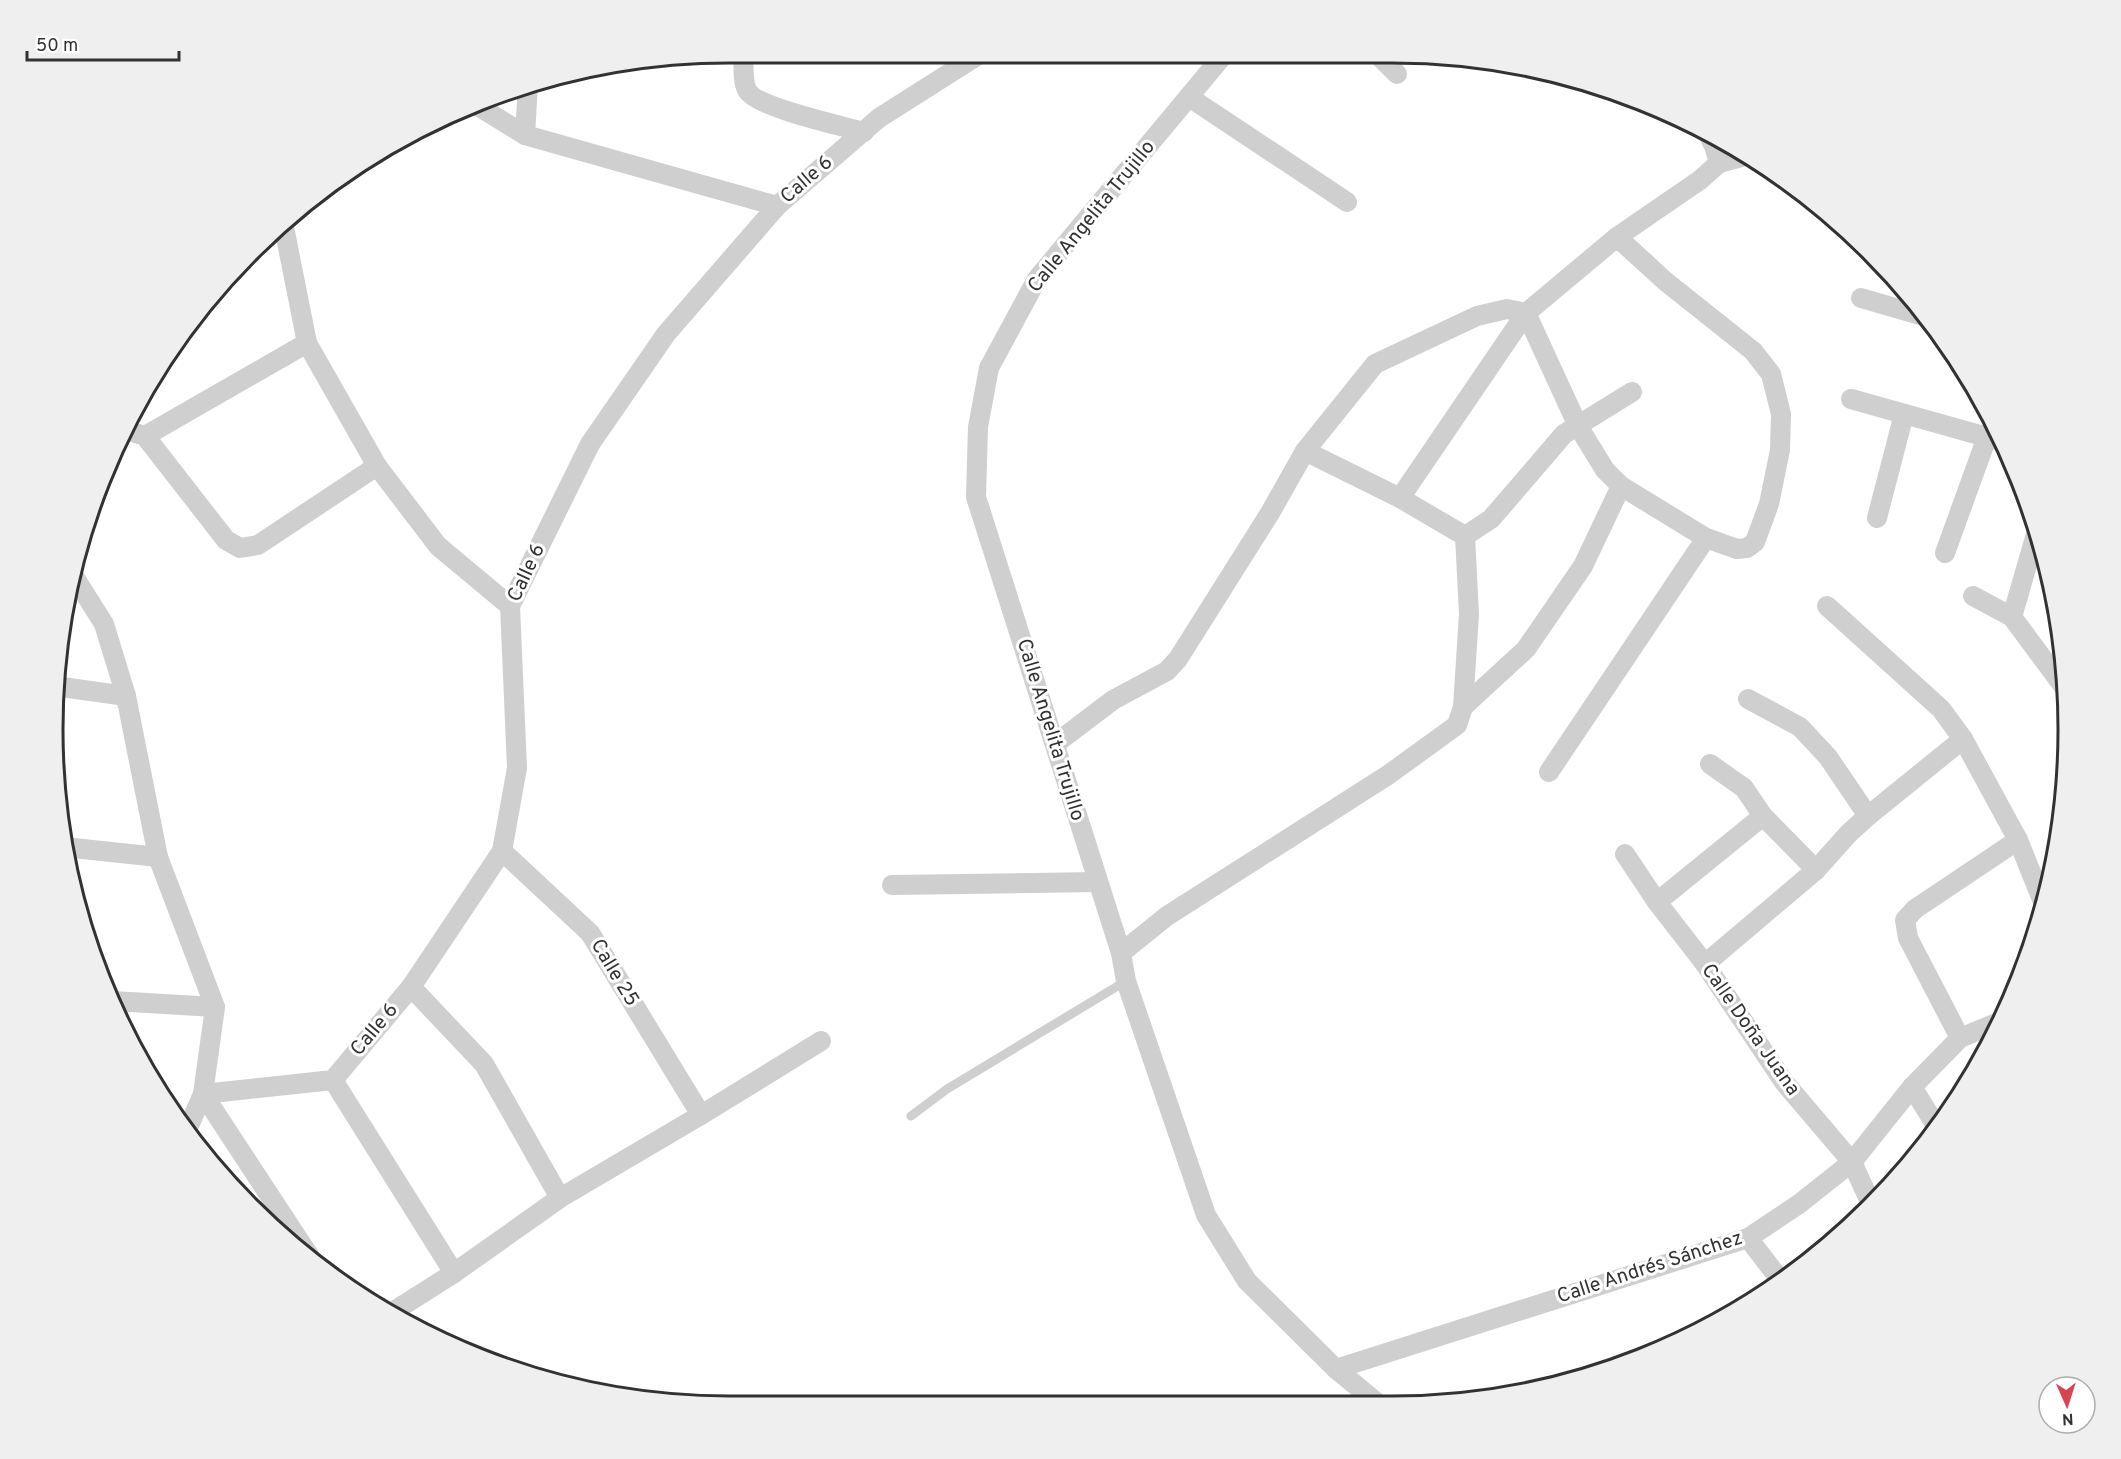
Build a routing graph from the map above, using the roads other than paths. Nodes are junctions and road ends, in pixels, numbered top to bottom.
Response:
1 (744, 63) edge
2 (966, 63) edge
3 (1217, 63) edge
4 (1386, 63) edge
5 (1397, 74) dead end
6 (527, 94) edge
7 (1189, 97) junction
8 (484, 110) edge
9 (864, 132) junction
10 (525, 135) junction
11 (1714, 146) edge
12 (1736, 159) edge
13 (1719, 163) junction
14 (1347, 202) dead end
15 (777, 206) junction
16 (285, 233) edge
17 (1617, 237) junction
18 (1861, 298) dead end
19 (1911, 312) edge
20 (1526, 313) junction
21 (307, 343) junction
22 (1632, 392) dead end
23 (1851, 399) dead end
24 (1904, 414) junction
25 (1578, 426) junction
26 (133, 432) edge
27 (145, 436) junction
28 (1990, 438) edge
29 (1992, 443) edge
30 (1305, 451) junction
31 (377, 466) junction
32 (1621, 486) junction
33 (1400, 498) junction
34 (1877, 518) dead end
35 (1465, 536) junction
36 (1706, 538) junction
37 (2032, 547) edge
38 (1945, 553) dead end
39 (79, 585) edge
40 (1973, 596) dead end
41 (510, 606) junction
42 (1827, 606) dead end
43 (2012, 617) junction
44 (2056, 676) edge
45 (64, 687) edge
46 (126, 696) junction
47 (1749, 699) dead end
48 (1463, 707) junction
49 (1963, 740) junction
50 (1055, 744) junction
51 (1710, 764) dead end
52 (1549, 772) dead end
53 (1763, 816) junction
54 (1868, 816) junction
55 (2018, 840) junction
56 (74, 848) edge
57 (502, 851) junction
58 (1625, 854) dead end
59 (158, 857) junction
60 (1816, 870) junction
61 (1097, 882) junction
62 (892, 885) dead end
63 (2038, 890) edge
64 (1657, 902) junction
65 (1121, 952) junction
66 (1704, 964) junction
67 (1126, 981) junction
68 (411, 987) junction
69 (122, 1002) edge
70 (215, 1007) junction
71 (1988, 1027) edge
72 (1960, 1038) junction
73 (821, 1041) dead end
74 (333, 1080) junction
75 (1912, 1087) junction
76 (203, 1094) junction
77 (701, 1115) junction
78 (911, 1116) dead end
79 (1932, 1119) edge
80 (191, 1121) edge
81 (1852, 1162) junction
82 (1868, 1196) edge
83 (560, 1198) junction
84 (296, 1236) edge
85 (1748, 1238) junction
86 (454, 1273) junction
87 (1776, 1274) edge
88 (398, 1308) edge
89 (1336, 1369) junction
90 (1368, 1396) edge

1 - 9 street
2 - 9 street, Calle 6
3 - 7 street, Calle Angelita Trujillo
4 - 5 street
6 - 10 street
7 - 14 street
7 - 50 street, Calle Angelita Trujillo
8 - 10 street
9 - 15 street, Calle 6
10 - 15 street
11 - 13 street
12 - 13 street
13 - 17 street
15 - 41 street, Calle 6
16 - 21 street
17 - 20 street
17 - 36 street
18 - 19 street
20 - 25 street
20 - 30 street
20 - 33 street
21 - 27 street
21 - 31 street
22 - 25 street
23 - 24 street
24 - 28 street
24 - 34 street
25 - 32 street
25 - 35 street
26 - 27 street
27 - 31 street
29 - 38 street
30 - 33 street
30 - 50 street
31 - 41 street
32 - 36 street
32 - 48 street
33 - 35 street
35 - 48 street
36 - 52 street
37 - 43 street
39 - 46 street
40 - 43 street
41 - 57 street, Calle 6
42 - 49 street
43 - 44 street
45 - 46 street
46 - 59 street
47 - 54 street
48 - 65 street
49 - 54 street
49 - 55 street
50 - 61 street, Calle Angelita Trujillo
51 - 53 street
53 - 60 street
53 - 64 street
54 - 60 street
55 - 63 street
55 - 72 street
56 - 59 street
57 - 68 street, Calle 6
57 - 77 street, Calle 25
58 - 64 street, Calle Doña Juana
59 - 70 street
60 - 66 street
61 - 62 street
61 - 65 street, Calle Angelita Trujillo
64 - 66 street, Calle Doña Juana
65 - 67 street, Calle Angelita Trujillo
66 - 81 street, Calle Doña Juana
67 - 78 lane
67 - 89 street, Calle Angelita Trujillo
68 - 74 street, Calle 6
68 - 83 street
69 - 70 street
70 - 76 street
71 - 72 street, Calle Andrés Sánchez
72 - 75 street, Calle Andrés Sánchez
73 - 77 street
74 - 76 street
74 - 86 street
75 - 79 street
75 - 81 street, Calle Andrés Sánchez
76 - 80 street
76 - 84 street
77 - 83 street
81 - 82 street, Calle Doña Juana
81 - 85 street, Calle Andrés Sánchez
83 - 86 street
85 - 87 street
85 - 89 street, Calle Andrés Sánchez
86 - 88 street
89 - 90 street, Calle Angelita Trujillo

